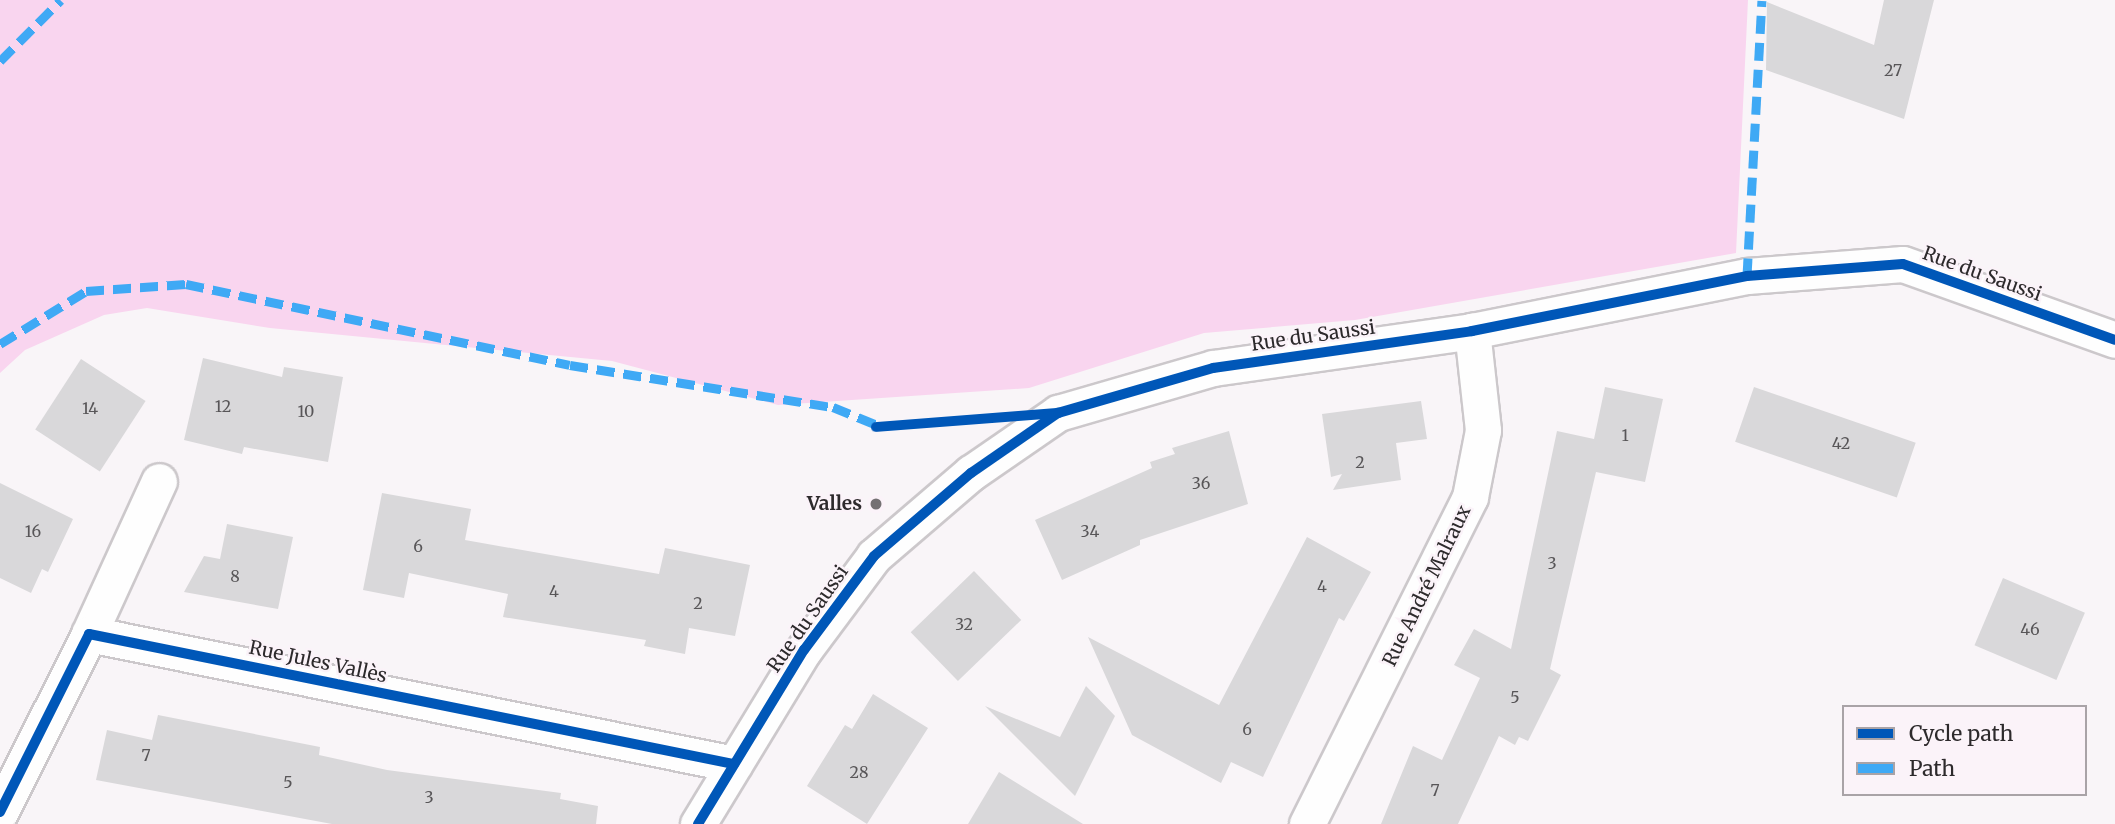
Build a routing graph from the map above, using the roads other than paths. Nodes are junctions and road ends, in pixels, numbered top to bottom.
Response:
1 (1472, 331) junction
2 (2115, 340) edge
3 (159, 481) dead end
4 (89, 634) junction
5 (734, 764) junction
6 (0, 812) edge
7 (698, 824) edge
8 (1307, 824) edge

1 - 2 street, Rue du Saussi
1 - 5 street, Rue du Saussi
1 - 8 street, Rue André Malraux
3 - 4 street
4 - 5 street, Rue Jules Vallès
4 - 6 street
5 - 7 street, Rue du Saussi

